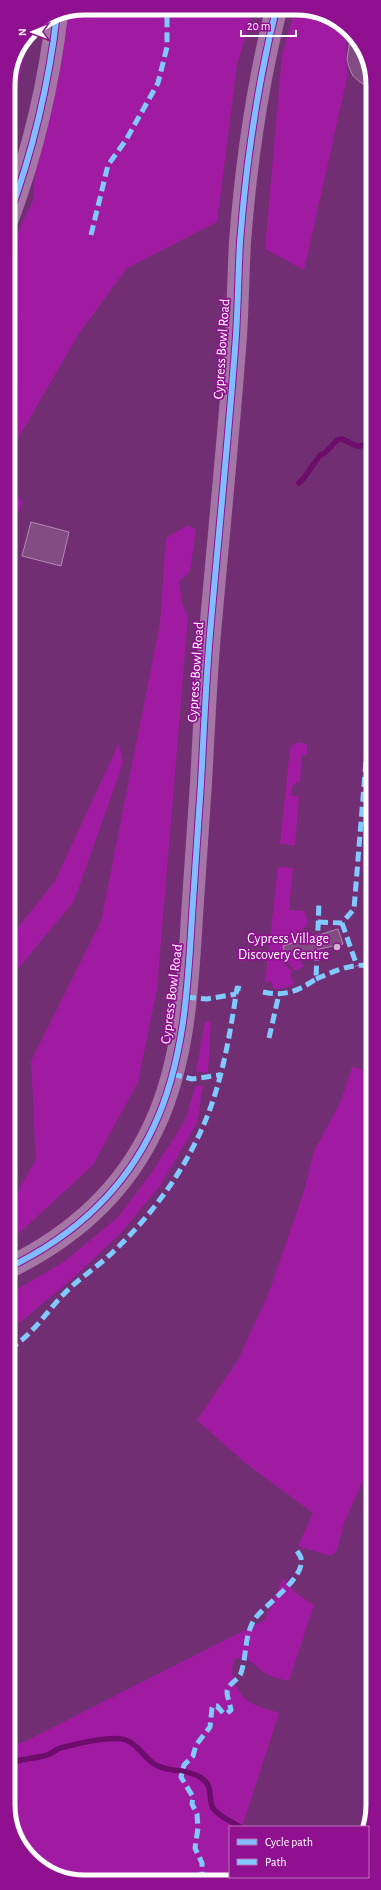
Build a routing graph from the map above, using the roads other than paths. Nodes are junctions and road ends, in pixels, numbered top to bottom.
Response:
1 (275, 15) edge
2 (56, 21) edge
3 (15, 197) edge
4 (15, 1265) edge

1 - 4 street, Cypress Bowl Road
2 - 3 street

